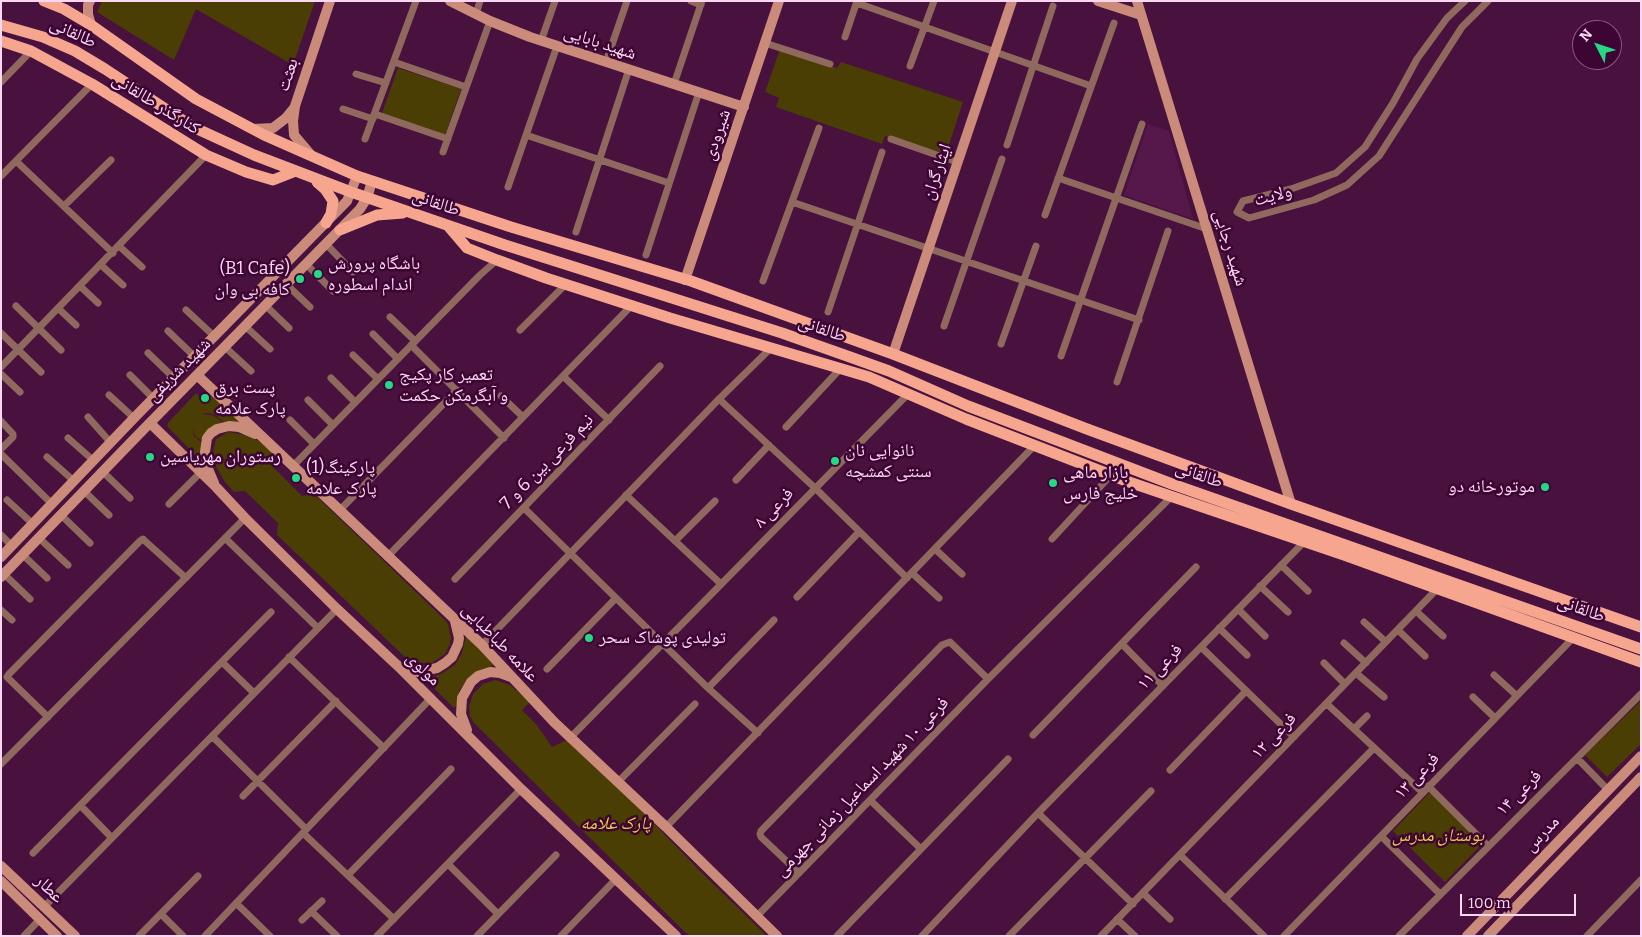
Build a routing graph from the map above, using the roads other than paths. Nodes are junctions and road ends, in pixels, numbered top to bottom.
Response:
1 (44, 1) edge
2 (90, 1) edge
3 (330, 1) edge
4 (416, 1) edge
5 (450, 1) edge
6 (480, 1) edge
7 (554, 1) edge
8 (627, 1) edge
9 (691, 1) edge
10 (779, 1) edge
11 (934, 1) edge
12 (1012, 1) edge
13 (1098, 1) edge
14 (1137, 1) edge
15 (1464, 1) edge
16 (1488, 1) edge
17 (857, 2) edge
18 (702, 3) edge
19 (1053, 6) dead end
20 (476, 14) junction
21 (1141, 15) junction
22 (490, 22) junction
23 (1114, 23) dead end
24 (1, 25) edge
25 (91, 25) junction
26 (924, 27) junction
27 (845, 37) dead end
28 (1, 41) edge
29 (541, 41) junction
30 (765, 44) junction
31 (557, 46) junction
32 (31, 51) junction
33 (994, 52) junction
34 (394, 62) junction
35 (606, 62) junction
36 (830, 64) dead end
37 (910, 66) dead end
38 (1033, 66) junction
39 (629, 69) junction
40 (356, 74) dead end
41 (1, 82) edge
42 (386, 83) junction
43 (92, 84) junction
44 (674, 84) junction
45 (1091, 86) junction
46 (466, 88) junction
47 (699, 92) junction
48 (295, 106) junction
49 (744, 106) junction
50 (343, 109) dead end
51 (374, 116) junction
52 (1142, 124) dead end
53 (819, 128) dead end
54 (253, 129) junction
55 (526, 135) junction
56 (365, 139) dead end
57 (448, 139) junction
58 (890, 139) dead end
59 (1007, 145) dead end
60 (443, 152) dead end
61 (882, 152) dead end
62 (206, 155) junction
63 (312, 155) junction
64 (599, 159) junction
65 (1002, 159) dead end
66 (111, 160) dead end
67 (16, 161) junction
68 (957, 162) junction
69 (296, 171) junction
70 (1, 176) edge
71 (308, 176) junction
72 (357, 176) junction
73 (1058, 178) junction
74 (372, 182) junction
75 (670, 183) junction
76 (508, 187) dead end
77 (351, 192) junction
78 (367, 198) junction
79 (1116, 198) junction
80 (792, 202) junction
81 (64, 206) junction
82 (410, 213) junction
83 (1045, 215) dead end
84 (326, 223) junction
85 (858, 225) junction
86 (448, 226) junction
87 (1207, 229) junction
88 (340, 230) junction
89 (576, 232) dead end
90 (1168, 232) dead end
91 (326, 244) junction
92 (119, 246) junction
93 (1036, 246) dead end
94 (928, 248) junction
95 (113, 252) junction
96 (299, 252) junction
97 (646, 255) dead end
98 (497, 260) junction
99 (966, 261) junction
100 (307, 263) junction
101 (101, 265) junction
102 (142, 267) dead end
103 (353, 272) dead end
104 (685, 280) junction
105 (764, 281) dead end
106 (1023, 281) junction
107 (286, 284) junction
108 (566, 284) junction
109 (123, 285) dead end
110 (80, 286) junction
111 (333, 292) dead end
112 (1080, 300) junction
113 (98, 303) dead end
114 (265, 305) junction
115 (632, 305) junction
116 (16, 306) dead end
117 (310, 307) dead end
118 (58, 309) junction
119 (186, 310) dead end
120 (828, 312) dead end
121 (390, 317) dead end
122 (1139, 320) junction
123 (76, 325) dead end
124 (245, 326) junction
125 (944, 326) dead end
126 (289, 328) dead end
127 (39, 329) junction
128 (520, 330) dead end
129 (168, 331) dead end
130 (1, 333) edge
131 (373, 334) dead end
132 (215, 337) junction
133 (413, 343) junction
134 (1001, 344) dead end
135 (225, 347) junction
136 (772, 347) junction
137 (18, 350) junction
138 (61, 350) dead end
139 (270, 350) dead end
140 (148, 353) dead end
141 (893, 354) junction
142 (353, 355) dead end
143 (1061, 356) dead end
144 (195, 357) junction
145 (398, 359) junction
146 (660, 366) dead end
147 (1, 367) edge
148 (841, 368) junction
149 (252, 371) dead end
150 (41, 372) dead end
151 (1, 374) edge
152 (130, 375) dead end
153 (197, 375) junction
154 (563, 376) junction
155 (174, 378) junction
156 (331, 378) dead end
157 (378, 379) junction
158 (1117, 382) dead end
159 (457, 390) junction
160 (20, 392) dead end
161 (908, 394) junction
162 (109, 395) dead end
163 (501, 396) dead end
164 (154, 399) junction
165 (719, 399) junction
166 (308, 400) dead end
167 (355, 402) junction
168 (958, 402) junction
169 (88, 417) dead end
170 (523, 417) junction
171 (134, 418) junction
172 (290, 420) dead end
173 (609, 420) junction
174 (1, 421) edge
175 (150, 423) junction
176 (332, 424) junction
177 (786, 427) dead end
178 (995, 430) junction
179 (68, 438) dead end
180 (504, 438) junction
181 (265, 439) junction
182 (111, 443) junction
183 (314, 444) junction
184 (769, 445) junction
185 (1035, 445) junction
186 (1, 449) edge
187 (1, 454) edge
188 (47, 457) dead end
189 (94, 461) junction
190 (292, 466) junction
191 (103, 472) junction
192 (200, 473) junction
193 (1112, 475) junction
194 (736, 480) dead end
195 (74, 481) junction
196 (216, 487) junction
197 (815, 488) junction
198 (66, 490) junction
199 (84, 491) junction
200 (626, 496) junction
201 (1172, 496) junction
202 (130, 498) dead end
203 (7, 500) dead end
204 (76, 500) junction
205 (715, 502) dead end
206 (52, 504) junction
207 (169, 504) dead end
208 (1291, 504) junction
209 (524, 508) junction
210 (339, 511) junction
211 (62, 515) junction
212 (109, 515) dead end
213 (245, 518) junction
214 (33, 524) junction
215 (859, 532) junction
216 (1, 535) edge
217 (39, 538) junction
218 (225, 538) junction
219 (1052, 539) dead end
220 (675, 541) junction
221 (1304, 542) junction
222 (90, 543) dead end
223 (12, 546) junction
224 (935, 549) junction
225 (570, 552) junction
226 (23, 555) junction
227 (1, 557) edge
228 (387, 557) junction
229 (68, 565) dead end
230 (1281, 565) junction
231 (1196, 567) dead end
232 (962, 574) dead end
233 (910, 575) junction
234 (3, 576) edge
235 (48, 578) dead end
236 (186, 578) junction
237 (455, 579) dead end
238 (721, 584) junction
239 (1260, 586) junction
240 (1437, 589) junction
241 (1308, 591) dead end
242 (797, 597) dead end
243 (616, 598) junction
244 (939, 598) dead end
245 (30, 599) dead end
246 (337, 609) junction
247 (1238, 609) junction
248 (1, 610) edge
249 (271, 612) dead end
250 (1288, 612) dead end
251 (1416, 612) junction
252 (454, 619) junction
253 (12, 620) dead end
254 (774, 620) dead end
255 (1364, 622) dead end
256 (1641, 627) edge
257 (318, 628) junction
258 (1219, 628) junction
259 (1398, 630) junction
260 (1265, 636) dead end
261 (1443, 636) dead end
262 (1573, 638) junction
263 (1386, 642) junction
264 (1344, 643) dead end
265 (663, 644) junction
266 (1122, 644) junction
267 (482, 645) junction
268 (1201, 647) junction
269 (1641, 649) edge
270 (1247, 655) dead end
271 (1425, 656) dead end
272 (289, 657) junction
273 (222, 662) junction
274 (1641, 662) edge
275 (1324, 663) dead end
276 (1366, 664) junction
277 (398, 666) junction
278 (546, 669) dead end
279 (1356, 673) junction
280 (1494, 675) dead end
281 (514, 679) junction
282 (988, 679) junction
283 (1346, 684) junction
284 (1163, 686) junction
285 (708, 688) junction
286 (1246, 691) junction
287 (254, 693) junction
288 (1641, 694) edge
289 (1516, 695) junction
290 (1473, 696) dead end
291 (431, 698) junction
292 (1384, 698) dead end
293 (336, 701) junction
294 (695, 704) dead end
295 (1328, 704) junction
296 (1367, 716) dead end
297 (48, 717) junction
298 (1494, 717) junction
299 (1354, 729) junction
300 (758, 733) junction
301 (1032, 735) dead end
302 (212, 736) junction
303 (571, 736) junction
304 (1294, 737) junction
305 (473, 740) junction
306 (384, 748) junction
307 (1374, 748) junction
308 (1641, 756) edge
309 (1577, 758) junction
310 (1008, 759) dead end
311 (1, 764) edge
312 (451, 769) dead end
313 (1170, 770) dead end
314 (1641, 777) edge
315 (258, 781) junction
316 (618, 782) junction
317 (1428, 786) junction
318 (521, 789) junction
319 (1608, 790) junction
320 (1151, 791) dead end
321 (1422, 792) junction
322 (243, 796) dead end
323 (870, 800) junction
324 (80, 805) junction
325 (1038, 813) junction
326 (666, 827) junction
327 (305, 831) junction
328 (1381, 836) junction
329 (112, 838) junction
330 (1488, 846) junction
331 (921, 849) junction
332 (33, 853) dead end
333 (556, 855) dead end
334 (1180, 855) junction
335 (1086, 858) junction
336 (448, 864) junction
337 (2, 867) edge
338 (799, 873) junction
339 (348, 875) junction
340 (198, 876) dead end
341 (616, 879) junction
342 (1641, 880) edge
343 (1, 881) edge
344 (1143, 893) junction
345 (1440, 894) junction
346 (1225, 899) junction
347 (322, 901) dead end
348 (236, 903) junction
349 (1133, 904) junction
350 (44, 906) junction
351 (311, 911) junction
352 (161, 914) junction
353 (498, 914) junction
354 (757, 916) junction
355 (394, 919) junction
356 (1118, 919) junction
357 (1170, 919) dead end
358 (40, 920) junction
359 (302, 920) dead end
360 (24, 936) edge
361 (57, 936) edge
362 (75, 936) edge
363 (139, 936) edge
364 (183, 936) edge
365 (205, 936) edge
366 (270, 936) edge
367 (337, 936) edge
368 (377, 936) edge
369 (477, 936) edge
370 (561, 936) edge
371 (676, 936) edge
372 (777, 936) edge
373 (837, 936) edge
374 (922, 936) edge
375 (1009, 936) edge
376 (1101, 936) edge
377 (1135, 936) edge
378 (1264, 936) edge
379 (1284, 936) edge
380 (1399, 936) edge
381 (1467, 936) edge
382 (1488, 936) edge
383 (1587, 936) edge

1 - 25 main road, طالقانی
2 - 25 street
3 - 48 street, بعثت
4 - 34 street
5 - 20 street, شهید بابایی
6 - 20 street
7 - 29 street
8 - 35 street
9 - 18 street
10 - 30 street, شیرودی
11 - 26 street
12 - 33 street, ایثارگران
13 - 21 street
14 - 21 street, شهید رجایی
15 - 16 street, ولایت
17 - 26 street
17 - 27 street
18 - 44 street
19 - 38 street
20 - 22 street, شهید بابایی
21 - 87 street, شهید رجایی
22 - 29 street, شهید بابایی
22 - 46 street
23 - 45 street
24 - 69 main road, طالقانی
25 - 54 main road, طالقانی
26 - 33 street
26 - 37 street
28 - 32 main road, کنارگذر طالقانی
29 - 31 street, شهید بابایی
30 - 36 street
30 - 49 street, شیرودی
31 - 35 street, شهید بابایی
31 - 55 street
32 - 41 street
32 - 43 main road, کنارگذر طالقانی
33 - 38 street
33 - 68 street, ایثارگران
34 - 42 street
34 - 46 street
35 - 39 street, شهید بابایی
38 - 45 street
38 - 59 street
39 - 44 street, شهید بابایی
39 - 64 street
40 - 42 street
42 - 51 street
43 - 62 main road, کنارگذر طالقانی
43 - 67 street
44 - 47 street, شهید بابایی
45 - 73 street
46 - 57 street
47 - 49 street, شهید بابایی
47 - 75 street
48 - 54 street
48 - 63 street, بعثت
49 - 104 street, شیرودی
50 - 51 street
51 - 56 street
51 - 57 street
52 - 79 street
53 - 80 street
54 - 63 main road, طالقانی
55 - 64 street
55 - 76 street
57 - 60 street
58 - 68 street
61 - 85 street
62 - 69 main road, کنارگذر طالقانی
62 - 92 street
63 - 72 main road, طالقانی
64 - 75 street
64 - 89 street
65 - 99 street
66 - 81 street
67 - 70 street
67 - 81 street
68 - 94 street, ایثارگران
69 - 71 main road, طالقانی
71 - 77 main road, طالقانی
71 - 84 main road
72 - 74 main road, طالقانی
72 - 77 street, شهید شریفی
73 - 79 street
73 - 83 street
74 - 78 street, شهید شریفی
74 - 104 main road, طالقانی
75 - 97 street
77 - 78 main road, طالقانی
77 - 84 street, شهید شریفی
78 - 82 main road, طالقانی
78 - 88 street, شهید شریفی
79 - 87 street
79 - 112 street
80 - 85 street
80 - 105 street
81 - 95 street
82 - 86 main road, طالقانی
82 - 88 main road
84 - 96 street, شهید شریفی
85 - 94 street
85 - 120 street
86 - 98 main road
86 - 168 main road, طالقانی
87 - 208 street, شهید رجایی
88 - 91 street, شهید شریفی
90 - 122 street
91 - 100 street, شهید شریفی
91 - 103 street
92 - 95 street
92 - 102 street
93 - 106 street
94 - 99 street
94 - 141 street, ایثارگران
95 - 101 street
96 - 100 street
96 - 132 street, شهید شریفی
98 - 108 main road
98 - 133 street
99 - 106 street
99 - 125 street
100 - 107 street, شهید شریفی
100 - 111 street
101 - 109 street
101 - 110 street
104 - 141 main road, طالقانی
106 - 112 street
106 - 134 street
107 - 114 street, شهید شریفی
107 - 117 street
108 - 115 main road
108 - 128 street
110 - 113 street
110 - 118 street
112 - 122 street
112 - 143 street
114 - 124 street, شهید شریفی
114 - 126 street
115 - 136 main road
115 - 154 street
116 - 127 street
118 - 123 street
118 - 127 street
119 - 132 street
121 - 133 street
122 - 158 street
124 - 135 street, شهید شریفی
124 - 139 street
127 - 137 street
127 - 138 street
129 - 144 street
130 - 137 street
131 - 145 street
132 - 144 street, شهید شریفی
133 - 145 street
133 - 159 street
135 - 149 street
135 - 153 street, شهید شریفی
136 - 148 main road
136 - 165 street
137 - 147 street
137 - 150 street
140 - 155 street
141 - 208 main road, طالقانی
142 - 157 street
144 - 155 street, شهید شریفی
145 - 157 street
146 - 173 street, نیم فرعی بین 6 و 7
148 - 161 main road
148 - 177 street
151 - 160 street
152 - 164 street
153 - 175 street, شهید شریفی
153 - 181 street, علامه طباطبایی
154 - 170 street
154 - 173 street
155 - 164 street, شهید شریفی
156 - 167 street
157 - 167 street
159 - 180 street
159 - 210 street
161 - 178 main road
161 - 197 street, فرعی ۸
162 - 171 street
163 - 170 street
164 - 171 street, شهید شریفی
165 - 184 street
165 - 200 street
166 - 176 street
167 - 176 street
168 - 178 main road
168 - 269 main road, طالقانی
169 - 182 street
170 - 180 street
171 - 182 street, شهید شریفی
172 - 183 street
173 - 209 street, نیم فرعی بین 6 و 7
174 - 186 street
175 - 191 street, شهید شریفی
175 - 192 street, مولوی
176 - 183 street
178 - 185 main road
179 - 189 street
180 - 228 street
181 - 190 street, علامه طباطبایی
181 - 196 street
182 - 189 street, شهید شریفی
183 - 190 street
184 - 194 street
184 - 197 street
185 - 193 main road
185 - 224 street
187 - 206 street
188 - 195 street
189 - 195 street, شهید شریفی
190 - 210 street, علامه طباطبایی
191 - 199 street, شهید شریفی
191 - 202 street
192 - 196 street, مولوی
192 - 207 street
193 - 201 main road
193 - 219 street
195 - 198 street, شهید شریفی
196 - 213 street, مولوی
197 - 215 street
197 - 238 street, فرعی ۸
198 - 204 street
198 - 206 street, شهید شریفی
199 - 204 street, شهید شریفی
199 - 212 street
200 - 220 street
200 - 225 street
201 - 221 main road
201 - 282 street, فرعی ۱۰ شهید اسماعیل زمانی جهرمی
203 - 214 street
204 - 211 street, شهید شریفی
205 - 220 street
206 - 214 street, شهید شریفی
208 - 256 main road, طالقانی
209 - 225 street
209 - 237 street, نیم فرعی بین 6 و 7
210 - 228 street, علامه طباطبایی
211 - 217 street, شهید شریفی
211 - 222 street
213 - 218 street
213 - 246 street, مولوی
214 - 223 street, شهید شریفی
215 - 233 street
215 - 242 street
216 - 223 street
217 - 226 street, شهید شریفی
217 - 229 street
218 - 236 street
218 - 257 street
220 - 238 street
221 - 230 street, فرعی ۱۱
221 - 240 main road
223 - 227 street, شهید شریفی
224 - 232 street
224 - 233 street
225 - 243 street
225 - 267 street
226 - 234 street, شهید شریفی
226 - 235 street
228 - 252 street, علامه طباطبایی
230 - 239 street, فرعی ۱۱
230 - 241 street
231 - 266 street
233 - 244 street
233 - 300 street
234 - 245 street
236 - 297 street
236 - 297 street
238 - 265 street, فرعی ۸
239 - 247 street, فرعی ۱۱
239 - 250 street
240 - 251 street, فرعی ۱۲
240 - 262 main road
243 - 265 street
243 - 278 street
246 - 257 street
246 - 277 street, مولوی
247 - 258 street, فرعی ۱۱
247 - 260 street
248 - 253 street
249 - 273 street
251 - 259 street, فرعی ۱۲
251 - 261 street
252 - 267 street, علامه طباطبایی
252 - 277 street
254 - 285 street
255 - 263 street
257 - 272 street
258 - 268 street, فرعی ۱۱
258 - 270 street
259 - 263 street, فرعی ۱۲
259 - 271 street
262 - 274 main road
262 - 289 street, فرعی ۱۳
263 - 276 street, فرعی ۱۲
264 - 276 street
265 - 285 street
265 - 303 street, فرعی ۸
266 - 284 street
266 - 301 street
267 - 281 street, علامه طباطبایی
268 - 284 street, فرعی ۱۱
268 - 286 street
272 - 287 street
272 - 293 street
273 - 287 street
273 - 324 street
275 - 283 street
276 - 279 street, فرعی ۱۲
277 - 291 street, مولوی
279 - 283 street, فرعی ۱۲
279 - 292 street
280 - 289 street
281 - 303 street, علامه طباطبایی
281 - 305 street
282 - 323 street, فرعی ۱۰ شهید اسماعیل زمانی جهرمی
282 - 338 street
283 - 295 street, فرعی ۱۲
284 - 325 street, فرعی ۱۱
285 - 300 street
286 - 304 street
286 - 313 street
287 - 302 street
288 - 309 street, فرعی ۱۴
289 - 298 street, فرعی ۱۳
290 - 298 street
291 - 305 street, مولوی
291 - 306 street
293 - 306 street
293 - 315 street
294 - 316 street
295 - 299 street
295 - 304 street, فرعی ۱۲
296 - 299 street
297 - 311 street
298 - 317 street, فرعی ۱۳
299 - 307 street
300 - 326 street
302 - 315 street
302 - 329 street
303 - 316 street, علامه طباطبایی
304 - 334 street, فرعی ۱۲
305 - 318 street, مولوی
306 - 327 street
307 - 321 street
307 - 346 street
308 - 319 street, مدرس
309 - 319 street
309 - 330 street, فرعی ۱۴
310 - 331 street
312 - 339 street
314 - 382 street, مدرس
315 - 322 street
315 - 327 street
316 - 326 street, علامه طباطبایی
317 - 321 street, فرعی ۱۳
317 - 330 street
318 - 336 street
318 - 341 street, مولوی
319 - 381 street, مدرس
320 - 335 street
321 - 328 street, فرعی ۱۳
323 - 331 street
323 - 338 street, فرعی ۱۰ شهید اسماعیل زمانی جهرمی
324 - 329 street
324 - 332 street
325 - 335 street
325 - 374 street
326 - 354 street, علامه طباطبایی
327 - 339 street
327 - 348 street
328 - 345 street
328 - 379 street, فرعی ۱۳
329 - 350 street
330 - 345 street, فرعی ۱۴
331 - 373 street
333 - 353 street
334 - 344 street, فرعی ۱۲
334 - 346 street
335 - 349 street
335 - 375 street
336 - 353 street
336 - 355 street
337 - 350 street, عطار
338 - 354 street, فرعی ۱۰ شهید اسماعیل زمانی جهرمی
339 - 355 street
340 - 352 street
341 - 370 street
341 - 371 street, مولوی
342 - 383 street
343 - 358 street, عطار
344 - 349 street, فرعی ۱۲
344 - 357 street
345 - 380 street, فرعی ۱۴
346 - 378 street
347 - 351 street
348 - 365 street
348 - 366 street
349 - 356 street, فرعی ۱۲
350 - 362 street, عطار
351 - 359 street
351 - 367 street
352 - 363 street
352 - 364 street
353 - 369 street
354 - 372 street, علامه طباطبایی
355 - 368 street
356 - 376 street, فرعی ۱۲
356 - 377 street
358 - 360 street
358 - 361 street, عطار

